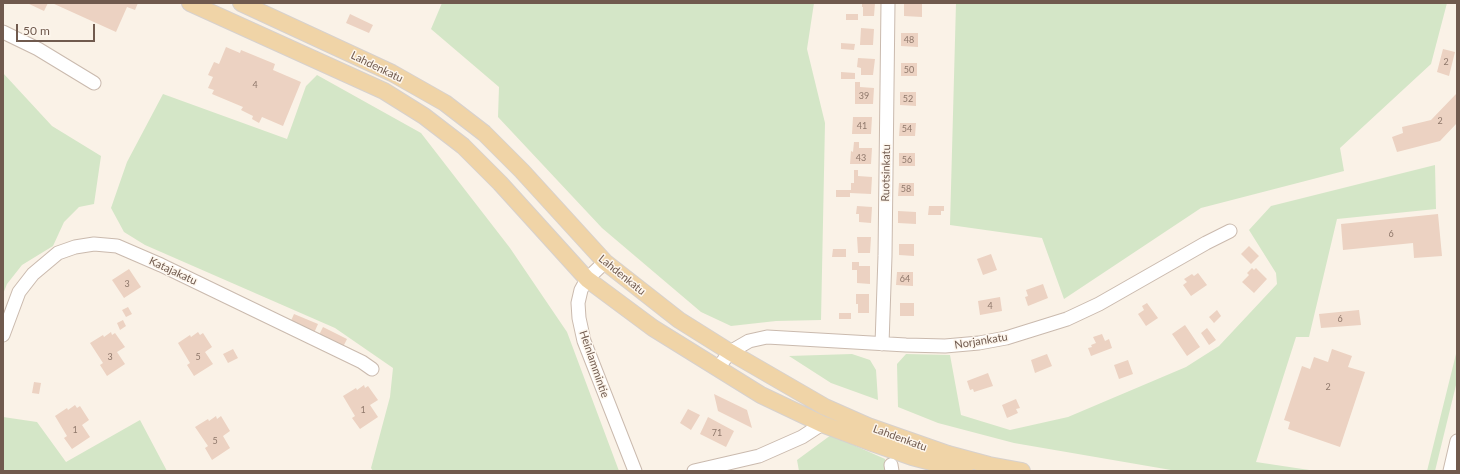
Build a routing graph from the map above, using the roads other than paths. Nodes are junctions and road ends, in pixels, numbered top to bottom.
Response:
1 (190, 3) edge
2 (242, 3) edge
3 (888, 3) edge
4 (3, 32) edge
5 (94, 83) dead end
6 (1230, 231) dead end
7 (605, 262) junction
8 (587, 279) junction
9 (3, 335) edge
10 (882, 344) junction
11 (730, 352) junction
12 (718, 368) junction
13 (372, 369) dead end
14 (822, 424) junction
15 (1457, 441) edge
16 (914, 450) junction
17 (635, 471) edge
18 (694, 471) edge
19 (966, 471) edge
20 (1022, 471) edge
21 (1450, 471) edge

1 - 8 main road, Lahdenkatu
2 - 7 main road, Lahdenkatu
3 - 10 street, Ruotsinkatu
4 - 5 street
6 - 10 street, Norjankatu
7 - 8 street, Heinlammintie
7 - 11 main road, Lahdenkatu
8 - 12 main road, Lahdenkatu
8 - 17 street, Heinlammintie
9 - 13 street, Katajakatu
10 - 11 street, Norjankatu
11 - 12 street, Norjankatu
11 - 16 main road, Lahdenkatu
12 - 14 main road, Lahdenkatu
14 - 16 main road, Lahdenkatu
14 - 18 street
15 - 21 street
16 - 19 main road, Lahdenkatu
16 - 20 main road, Lahdenkatu

